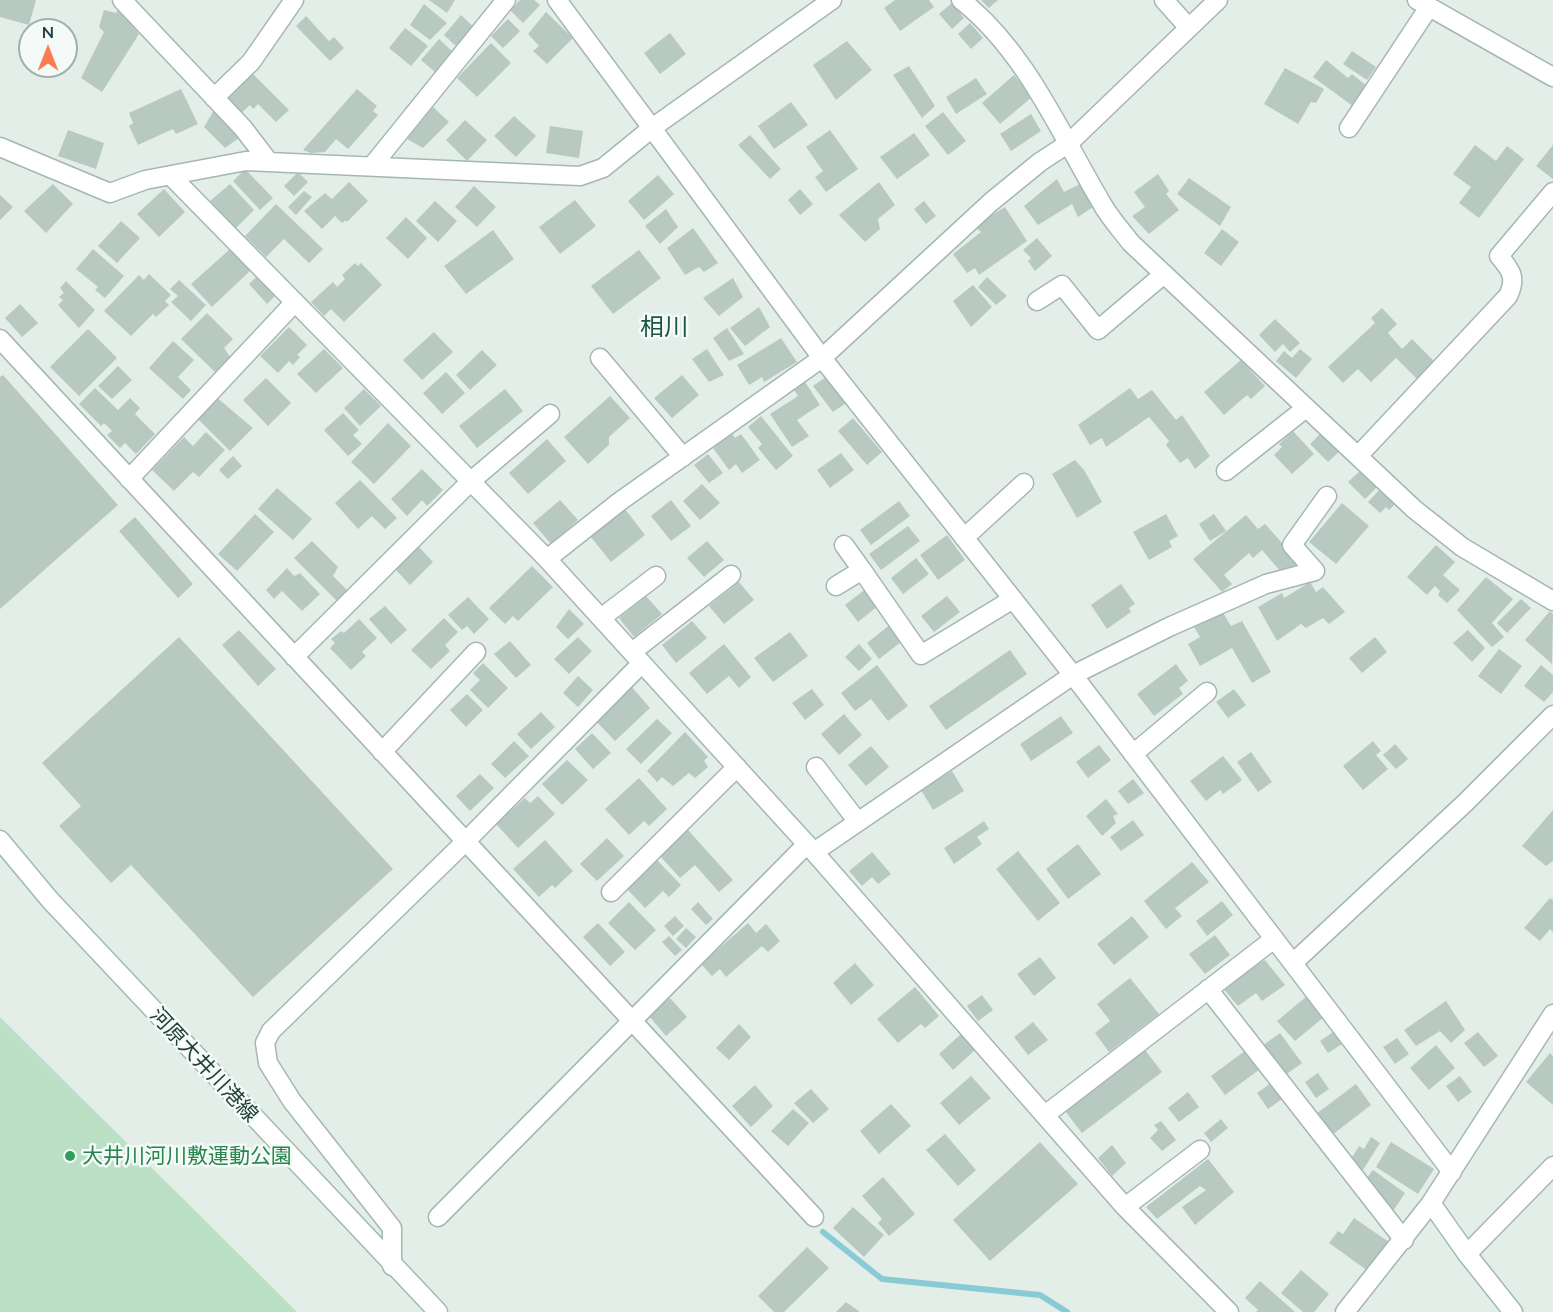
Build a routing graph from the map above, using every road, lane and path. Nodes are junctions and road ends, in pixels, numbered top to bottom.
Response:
1 (122, 0) edge
2 (294, 0) edge
3 (506, 0) edge
4 (557, 0) edge
5 (832, 0) edge
6 (961, 0) edge
7 (1164, 0) edge
8 (1218, 0) edge
9 (1423, 3) edge
10 (1189, 28) junction
11 (1553, 77) edge
12 (214, 98) junction
13 (652, 128) junction
14 (1349, 128) dead end
15 (1069, 143) junction
16 (0, 147) edge
17 (269, 162) junction
18 (372, 166) junction
19 (171, 176) junction
20 (1553, 192) edge
21 (1164, 274) junction
22 (1037, 301) dead end
23 (295, 302) junction
24 (0, 339) edge
25 (600, 358) dead end
26 (822, 358) junction
27 (1306, 408) junction
28 (550, 414) dead end
29 (1358, 456) junction
30 (683, 457) junction
31 (1226, 471) dead end
32 (129, 479) junction
33 (471, 481) junction
34 (1024, 483) dead end
35 (1327, 496) dead end
36 (964, 538) junction
37 (844, 545) dead end
38 (547, 559) junction
39 (862, 570) junction
40 (731, 575) dead end
41 (656, 576) dead end
42 (836, 586) dead end
43 (1013, 599) junction
44 (1553, 601) edge
45 (601, 618) junction
46 (476, 652) dead end
47 (294, 657) junction
48 (637, 658) junction
49 (1074, 675) junction
50 (1207, 692) dead end
51 (1553, 715) edge
52 (382, 752) junction
53 (1133, 754) junction
54 (737, 767) junction
55 (816, 767) dead end
56 (858, 822) junction
57 (0, 840) edge
58 (465, 842) junction
59 (810, 848) junction
60 (610, 892) dead end
61 (1274, 939) junction
62 (1293, 963) junction
63 (1208, 990) junction
64 (1553, 1014) edge
65 (632, 1023) junction
66 (1045, 1115) junction
67 (1200, 1150) dead end
68 (1553, 1166) edge
69 (1452, 1172) junction
70 (1431, 1203) junction
71 (1125, 1207) junction
72 (438, 1217) dead end
73 (814, 1217) dead end
74 (1404, 1240) junction
75 (1467, 1254) junction
76 (392, 1266) junction
77 (438, 1312) edge
78 (1229, 1312) edge
79 (1345, 1312) edge
80 (1513, 1312) edge

1 - 12 street
2 - 12 street
3 - 18 street
4 - 13 street
5 - 13 street
6 - 15 street
7 - 10 street
8 - 10 street
9 - 11 street
9 - 14 street
10 - 15 street
12 - 17 street
13 - 18 street
13 - 26 street
15 - 21 street
15 - 26 street
16 - 19 street
17 - 18 street
17 - 19 street
19 - 23 street
20 - 29 street
21 - 22 street
21 - 27 street
23 - 32 street
23 - 33 street
24 - 32 street
25 - 30 street
26 - 30 street
26 - 36 street
27 - 29 street
27 - 31 street
28 - 33 street
29 - 44 street
30 - 38 street
32 - 47 street
33 - 38 street
33 - 47 street
34 - 36 street
35 - 49 street
36 - 43 street
37 - 39 street
38 - 45 street
39 - 42 street
39 - 43 street
40 - 48 street
41 - 45 street
43 - 49 street
45 - 48 street
46 - 52 street
47 - 52 street
48 - 54 street
48 - 58 street
49 - 53 street
49 - 56 street
50 - 53 street
51 - 62 street
52 - 58 street
53 - 61 street
54 - 59 street
54 - 60 street
55 - 56 street
56 - 59 street
57 - 76 street, 河原大井川港線
58 - 65 street
58 - 76 street
59 - 65 street
59 - 66 street
61 - 62 street
61 - 63 street
62 - 69 street
63 - 66 street
63 - 74 street
64 - 69 street
65 - 72 street
65 - 73 street
66 - 71 street
67 - 71 street
68 - 75 street
69 - 70 street
70 - 74 street
70 - 75 street
71 - 78 street
74 - 79 street
75 - 80 street
76 - 77 street, 河原大井川港線

